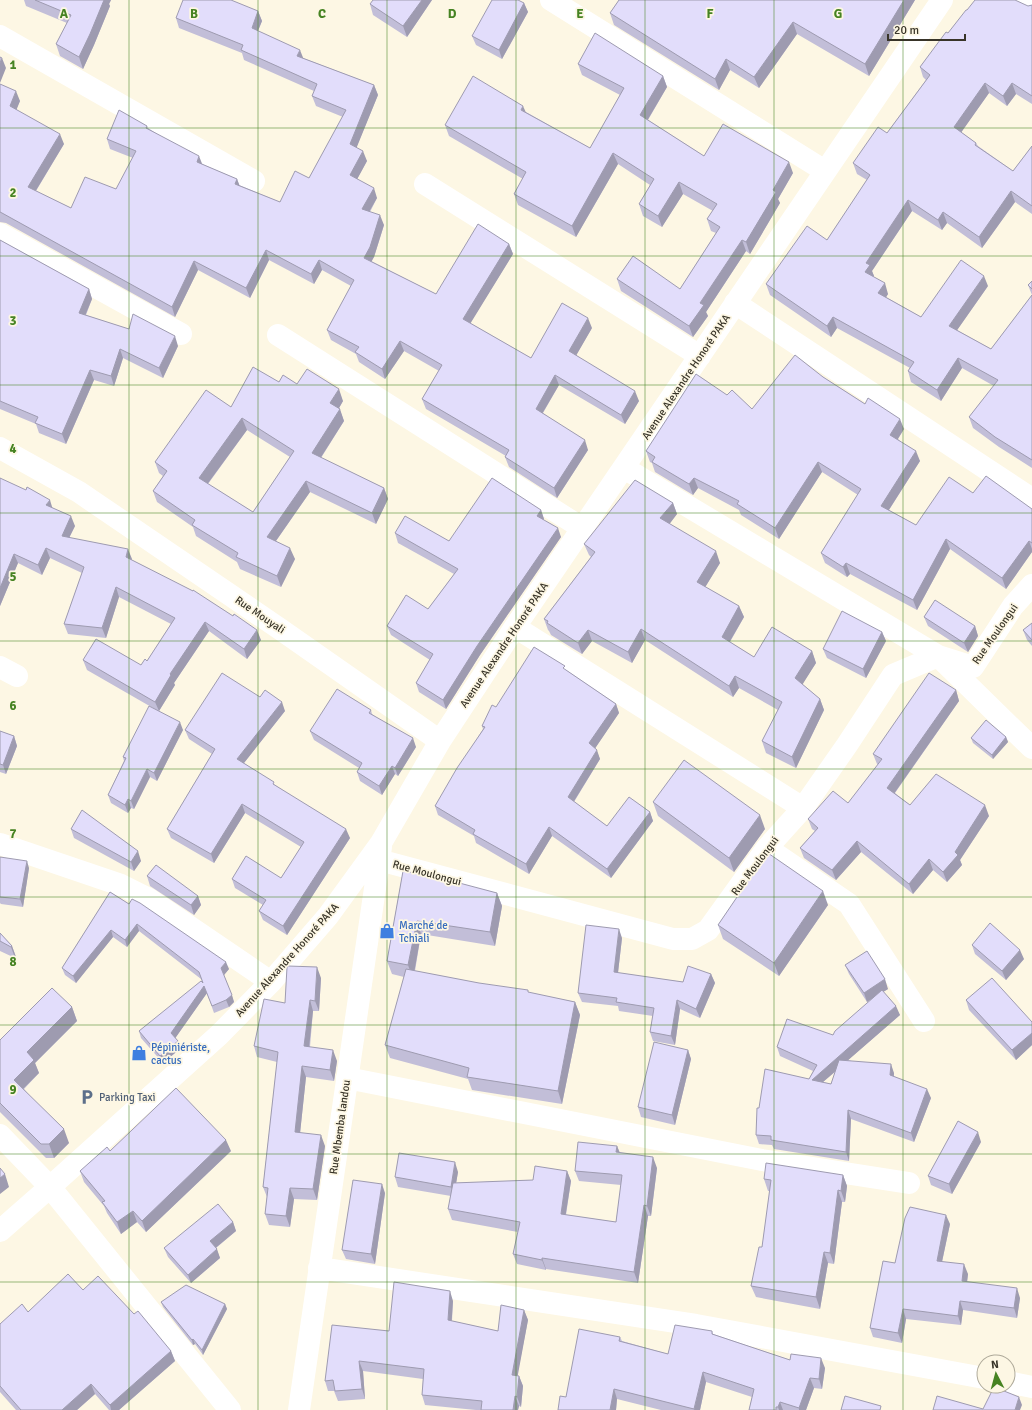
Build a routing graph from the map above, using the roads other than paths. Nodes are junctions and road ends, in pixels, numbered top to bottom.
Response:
1 (551, 0) edge
2 (942, 0) edge
3 (1025, 0) edge
4 (1032, 4) edge
5 (0, 36) edge
6 (825, 171) junction
7 (254, 181) dead end
8 (424, 184) dead end
9 (0, 234) edge
10 (735, 303) junction
11 (181, 334) dead end
12 (278, 336) dead end
13 (700, 356) junction
14 (0, 448) edge
15 (624, 468) junction
16 (1032, 499) edge
17 (582, 528) junction
18 (1032, 585) edge
19 (515, 628) junction
20 (938, 656) junction
21 (440, 741) junction
22 (1032, 748) edge
23 (803, 808) junction
24 (0, 844) edge
25 (766, 848) junction
26 (380, 852) junction
27 (270, 982) junction
28 (924, 1021) dead end
29 (347, 1078) junction
30 (0, 1135) edge
31 (909, 1183) dead end
32 (50, 1187) junction
33 (0, 1231) edge
34 (319, 1268) junction
35 (976, 1377) edge
36 (1016, 1384) edge
37 (1032, 1387) edge
38 (230, 1410) edge
39 (299, 1410) edge

1 - 6 street
2 - 6 street, Avenue Alexandre Honoré PAKA
3 - 4 street
5 - 7 street
6 - 10 street, Avenue Alexandre Honoré PAKA
8 - 13 street
9 - 11 street
10 - 13 street, Avenue Alexandre Honoré PAKA
10 - 16 street
12 - 17 street
13 - 15 street, Avenue Alexandre Honoré PAKA
14 - 21 street, Rue Mouyali
15 - 17 street, Avenue Alexandre Honoré PAKA
15 - 20 street
17 - 19 street, Avenue Alexandre Honoré PAKA
18 - 20 street, Rue Moulongui
19 - 21 street, Avenue Alexandre Honoré PAKA
19 - 23 street
20 - 22 street
20 - 23 street, Rue Moulongui
21 - 26 street, Avenue Alexandre Honoré PAKA
23 - 25 street, Rue Moulongui
24 - 27 street
25 - 26 street, Rue Moulongui
25 - 28 street
26 - 27 street, Avenue Alexandre Honoré PAKA
26 - 29 street, Rue Mbemba landou
27 - 32 street, Avenue Alexandre Honoré PAKA
29 - 31 street
29 - 34 street, Rue Mbemba landou
30 - 32 street
32 - 33 street, Avenue Alexandre Honoré PAKA
32 - 38 street
34 - 35 street
34 - 39 street, Rue Mbemba landou
36 - 37 street

